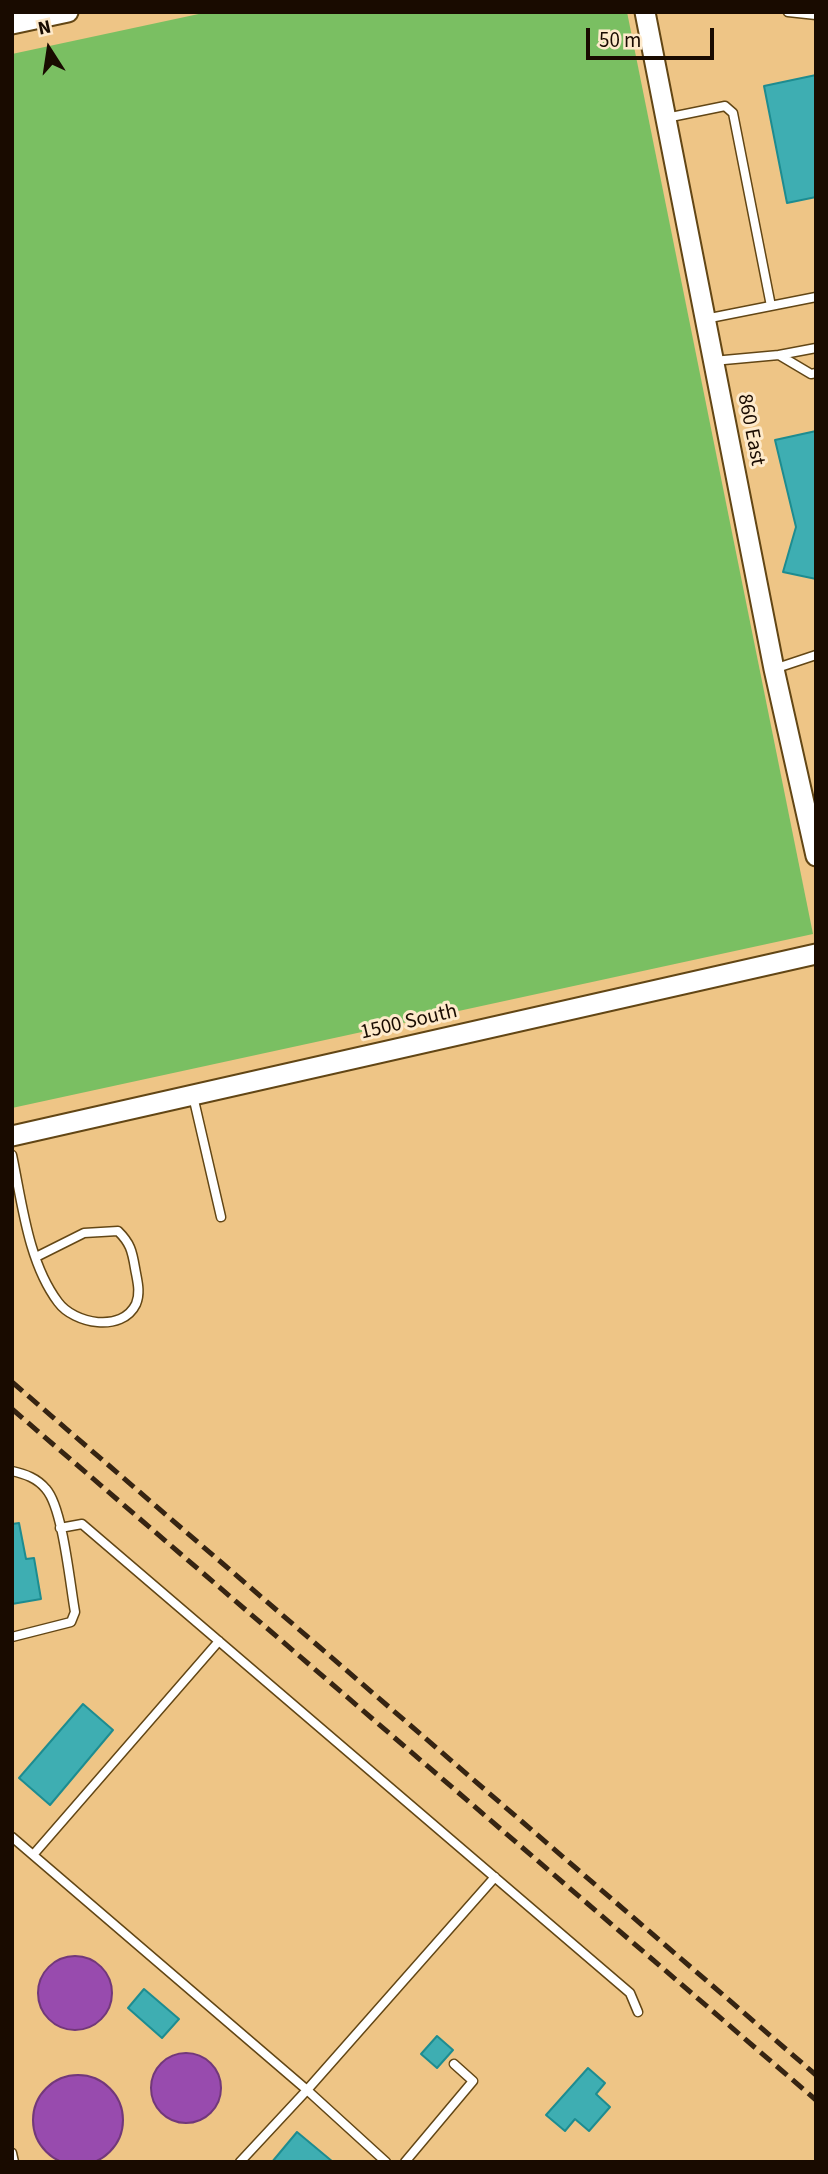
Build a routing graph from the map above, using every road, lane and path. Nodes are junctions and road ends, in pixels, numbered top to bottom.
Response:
1 (68, 12) edge
2 (645, 12) edge
3 (788, 12) edge
4 (816, 15) edge
5 (12, 24) edge
6 (666, 118) junction
7 (816, 298) edge
8 (771, 306) junction
9 (705, 319) junction
10 (816, 348) edge
11 (779, 355) junction
12 (713, 361) junction
13 (816, 373) edge
14 (816, 655) edge
15 (774, 669) junction
16 (816, 856) edge
17 (816, 954) edge
18 (193, 1096) junction
19 (12, 1136) edge
20 (12, 1154) edge
21 (220, 1217) dead end
22 (36, 1257) junction
23 (12, 1471) edge
24 (60, 1528) junction
25 (12, 1637) edge
26 (219, 1641) junction
27 (12, 1837) edge
28 (33, 1855) junction
29 (495, 1877) junction
30 (638, 2012) dead end
31 (453, 2064) dead end
32 (307, 2090) junction
33 (12, 2153) edge
34 (14, 2162) edge
35 (240, 2162) edge
36 (386, 2162) edge
37 (405, 2162) edge

1 - 5 street
2 - 6 street, 860 East
3 - 4 lane
6 - 8 lane
6 - 9 street, 860 East
7 - 8 lane
8 - 9 lane
9 - 12 street, 860 East
10 - 11 lane
11 - 12 lane
11 - 13 lane
12 - 15 street, 860 East
14 - 15 lane
15 - 16 street, 860 East
17 - 18 street, 1500 South
18 - 19 street, 1500 South
18 - 21 lane
20 - 22 lane
22 - 22 lane
23 - 24 lane
24 - 25 lane
24 - 26 lane
26 - 28 lane
26 - 29 lane
27 - 28 lane
28 - 32 lane
29 - 30 lane
29 - 32 lane
31 - 37 lane
32 - 35 lane
32 - 36 lane
33 - 34 lane

